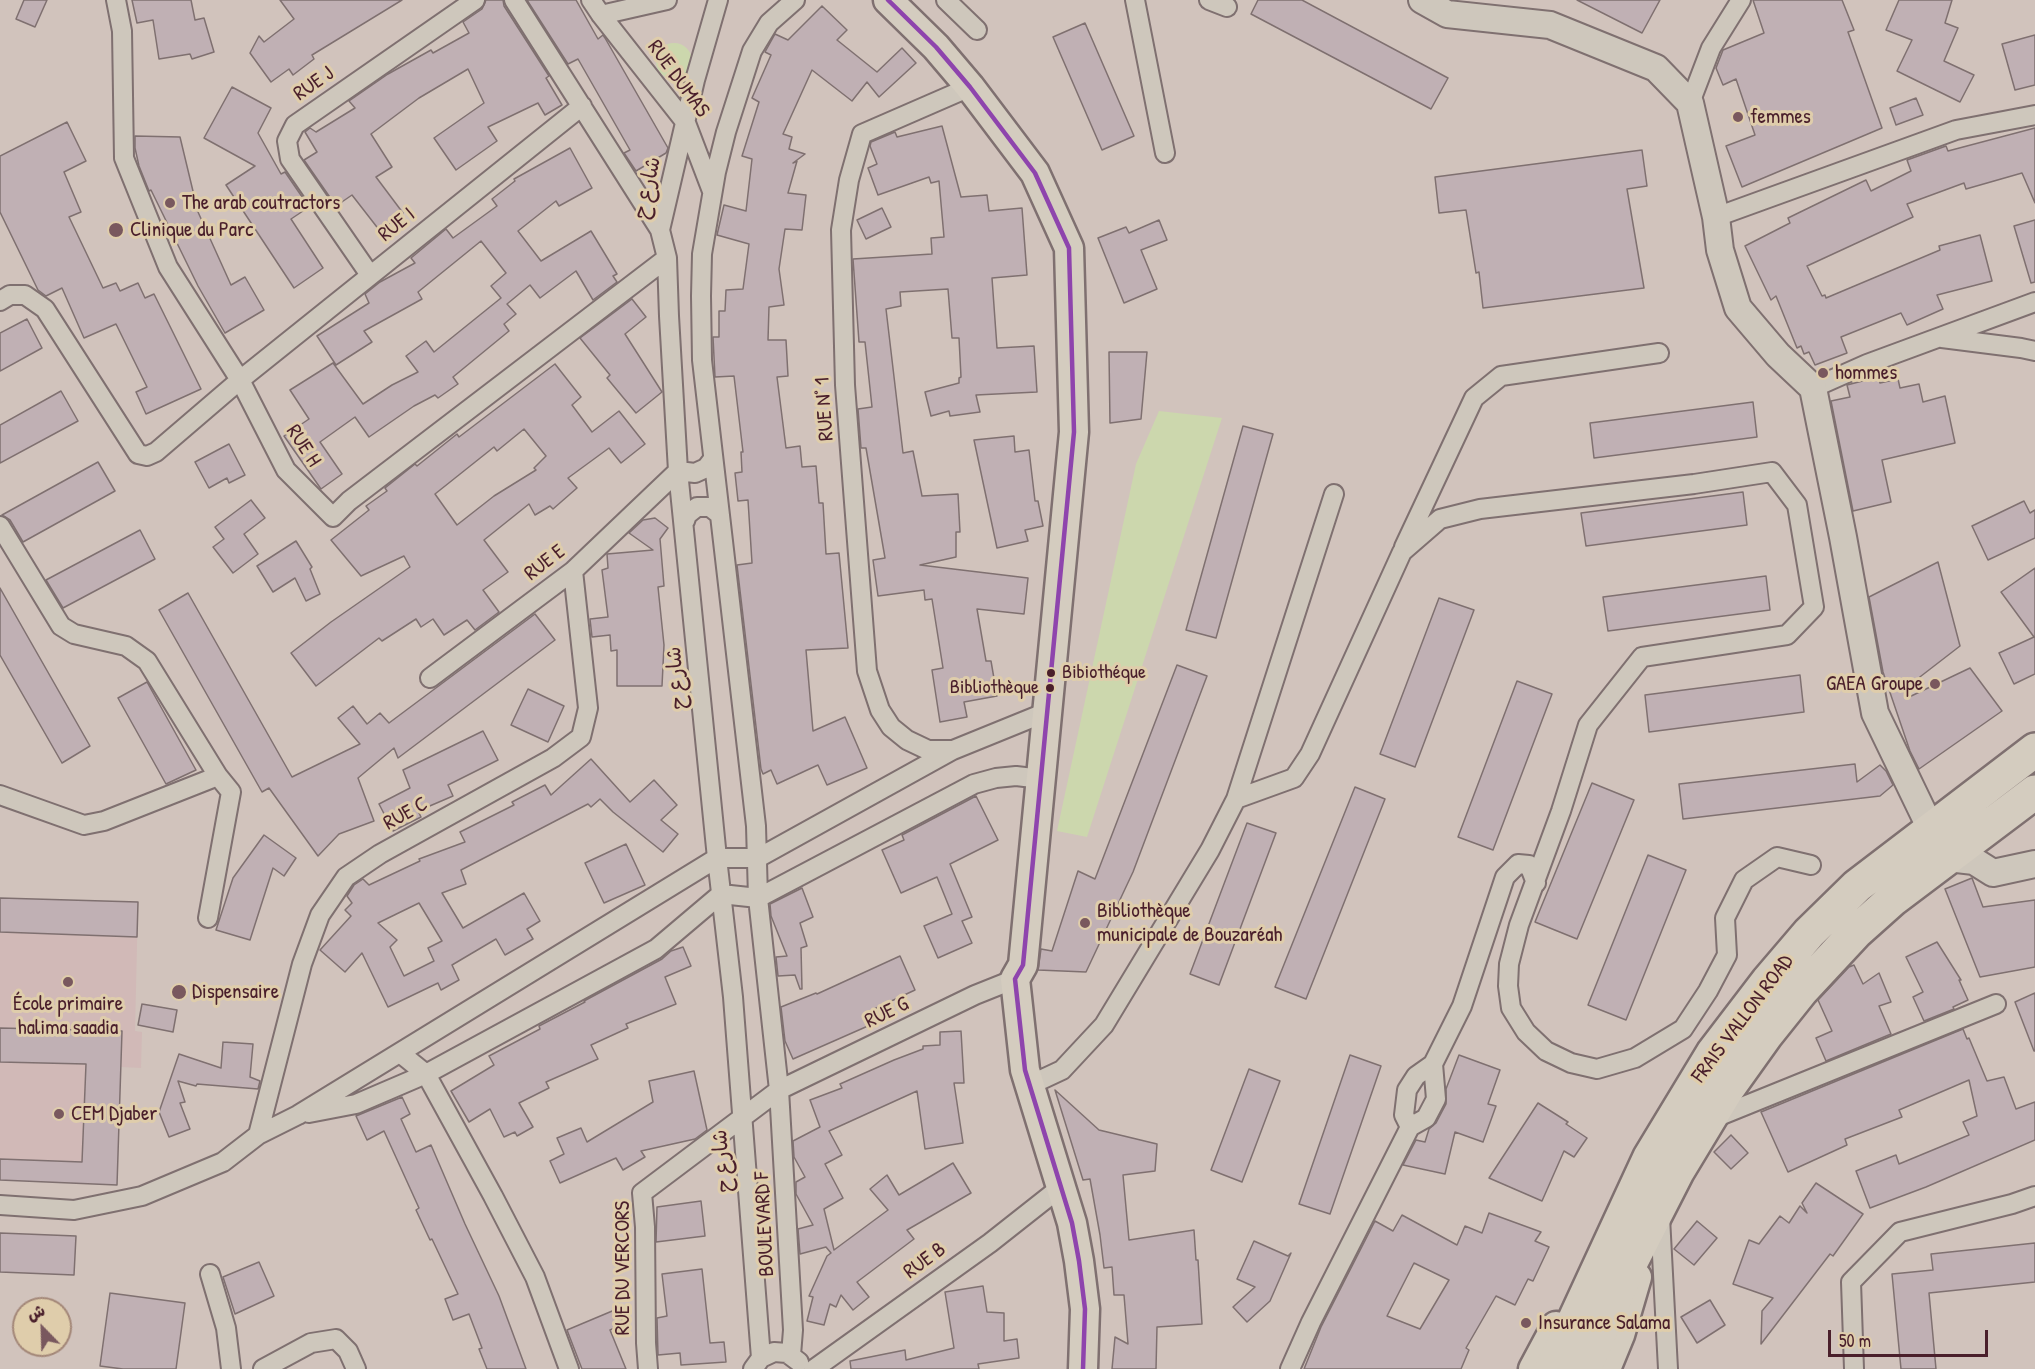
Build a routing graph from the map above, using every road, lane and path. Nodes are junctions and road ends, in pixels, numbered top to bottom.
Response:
1 (116, 0) edge
2 (475, 0) edge
3 (514, 0) edge
4 (667, 0) edge
5 (718, 0) edge
6 (795, 0) edge
7 (888, 0) edge
8 (946, 0) edge
9 (1135, 0) edge
10 (1209, 0) edge
11 (1422, 0) edge
12 (1741, 0) edge
13 (1227, 7) dead end
14 (596, 8) edge
15 (977, 30) dead end
16 (970, 87) junction
17 (1690, 103) junction
18 (582, 106) junction
19 (2035, 115) edge
20 (686, 123) junction
21 (1165, 153) dead end
22 (712, 193) junction
23 (1716, 218) junction
24 (660, 230) junction
25 (667, 258) junction
26 (370, 275) junction
27 (0, 301) edge
28 (2035, 302) edge
29 (1938, 338) junction
30 (2035, 351) edge
31 (1659, 353) dead end
32 (240, 380) junction
33 (1813, 388) junction
34 (713, 459) junction
35 (678, 471) junction
36 (1334, 494) dead end
37 (720, 515) junction
38 (685, 521) junction
39 (0, 526) edge
40 (1402, 552) junction
41 (573, 571) junction
42 (430, 678) dead end
43 (1049, 711) junction
44 (953, 750) junction
45 (2035, 750) edge
46 (218, 776) junction
47 (1042, 779) junction
48 (2035, 792) edge
49 (0, 795) edge
50 (1236, 800) junction
51 (1931, 829) junction
52 (717, 858) junction
53 (758, 858) junction
54 (1948, 858) junction
55 (2035, 864) edge
56 (1811, 865) dead end
57 (1536, 883) junction
58 (721, 894) junction
59 (758, 898) junction
60 (208, 918) dead end
61 (1015, 979) junction
62 (1996, 1004) dead end
63 (400, 1053) junction
64 (1433, 1064) junction
65 (426, 1074) junction
66 (1030, 1085) junction
67 (779, 1090) junction
68 (298, 1115) junction
69 (742, 1117) junction
70 (1707, 1121) junction
71 (1410, 1127) junction
72 (258, 1135) junction
73 (1663, 1164) junction
74 (1061, 1187) junction
75 (2035, 1196) edge
76 (0, 1205) edge
77 (1660, 1217) junction
78 (210, 1274) dead end
79 (797, 1362) edge
80 (757, 1363) edge
81 (231, 1369) edge
82 (263, 1369) edge
83 (356, 1369) edge
84 (569, 1369) edge
85 (648, 1369) edge
86 (814, 1369) edge
87 (1083, 1369) edge
88 (1290, 1369) edge
89 (1533, 1369) edge
90 (1552, 1369) edge
91 (1584, 1369) edge
92 (1606, 1369) edge
93 (1668, 1369) edge
94 (1854, 1369) edge

1 - 32 street, RUE H
2 - 26 street, RUE J
3 - 18 street
4 - 14 street
5 - 20 street, شارع ح
6 - 22 street, BOULEVARD F
7 - 16 main road
8 - 15 street
9 - 21 street
10 - 13 street
11 - 17 street
12 - 17 street
14 - 20 street, RUE DUMAS
16 - 43 main road
16 - 44 street, RUE N° 1
17 - 23 street
18 - 24 street
18 - 26 street, RUE I
19 - 23 street
20 - 22 street, RUE DUMAS
20 - 24 street, شارع ح
22 - 34 street, BOULEVARD F
23 - 33 street
24 - 25 street, شارع ح
25 - 32 street, RUE H
25 - 35 street, شارع ح
26 - 32 street, RUE I
27 - 32 street, RUE I
28 - 29 street
29 - 30 street
29 - 33 street
31 - 40 street
33 - 51 street
34 - 35 street
34 - 37 street, BOULEVARD F
35 - 38 street, شارع ح
35 - 41 street, RUE E
36 - 50 street
37 - 38 street
37 - 53 street, BOULEVARD F
38 - 52 street, شارع ح
39 - 46 street
40 - 50 street
40 - 57 street
41 - 42 street, RUE E
41 - 72 street, RUE C
43 - 44 street
43 - 47 main road
44 - 53 street
45 - 51 highway, FRAIS VALLON ROAD
46 - 49 street
46 - 60 street
47 - 59 street
47 - 61 main road
48 - 54 highway, FRAIS VALLON ROAD
50 - 66 street
51 - 73 highway, FRAIS VALLON ROAD
52 - 53 street
52 - 58 street, شارع ح
52 - 63 street
53 - 59 street, BOULEVARD F
54 - 55 street
54 - 70 highway, FRAIS VALLON ROAD
56 - 57 street
57 - 64 street
58 - 59 street
58 - 65 street
58 - 69 street, شارع ح
59 - 67 street, BOULEVARD F
61 - 66 main road
61 - 67 street, RUE G
62 - 70 street
63 - 65 street
63 - 68 street
64 - 71 street
64 - 71 street
65 - 68 street
65 - 84 street
66 - 74 main road
67 - 69 street, RUE DU VERCORS
67 - 79 street, BOULEVARD F
68 - 72 street
69 - 80 street, شارع ح
69 - 85 street, RUE DU VERCORS
70 - 73 highway, FRAIS VALLON ROAD
71 - 88 street
72 - 76 street
73 - 77 main road
73 - 89 main road
73 - 90 highway, FRAIS VALLON ROAD
73 - 91 highway, FRAIS VALLON ROAD
74 - 86 street, RUE B
74 - 87 main road
75 - 94 street
77 - 92 main road
77 - 93 street
78 - 81 street
79 - 80 street
82 - 83 street

